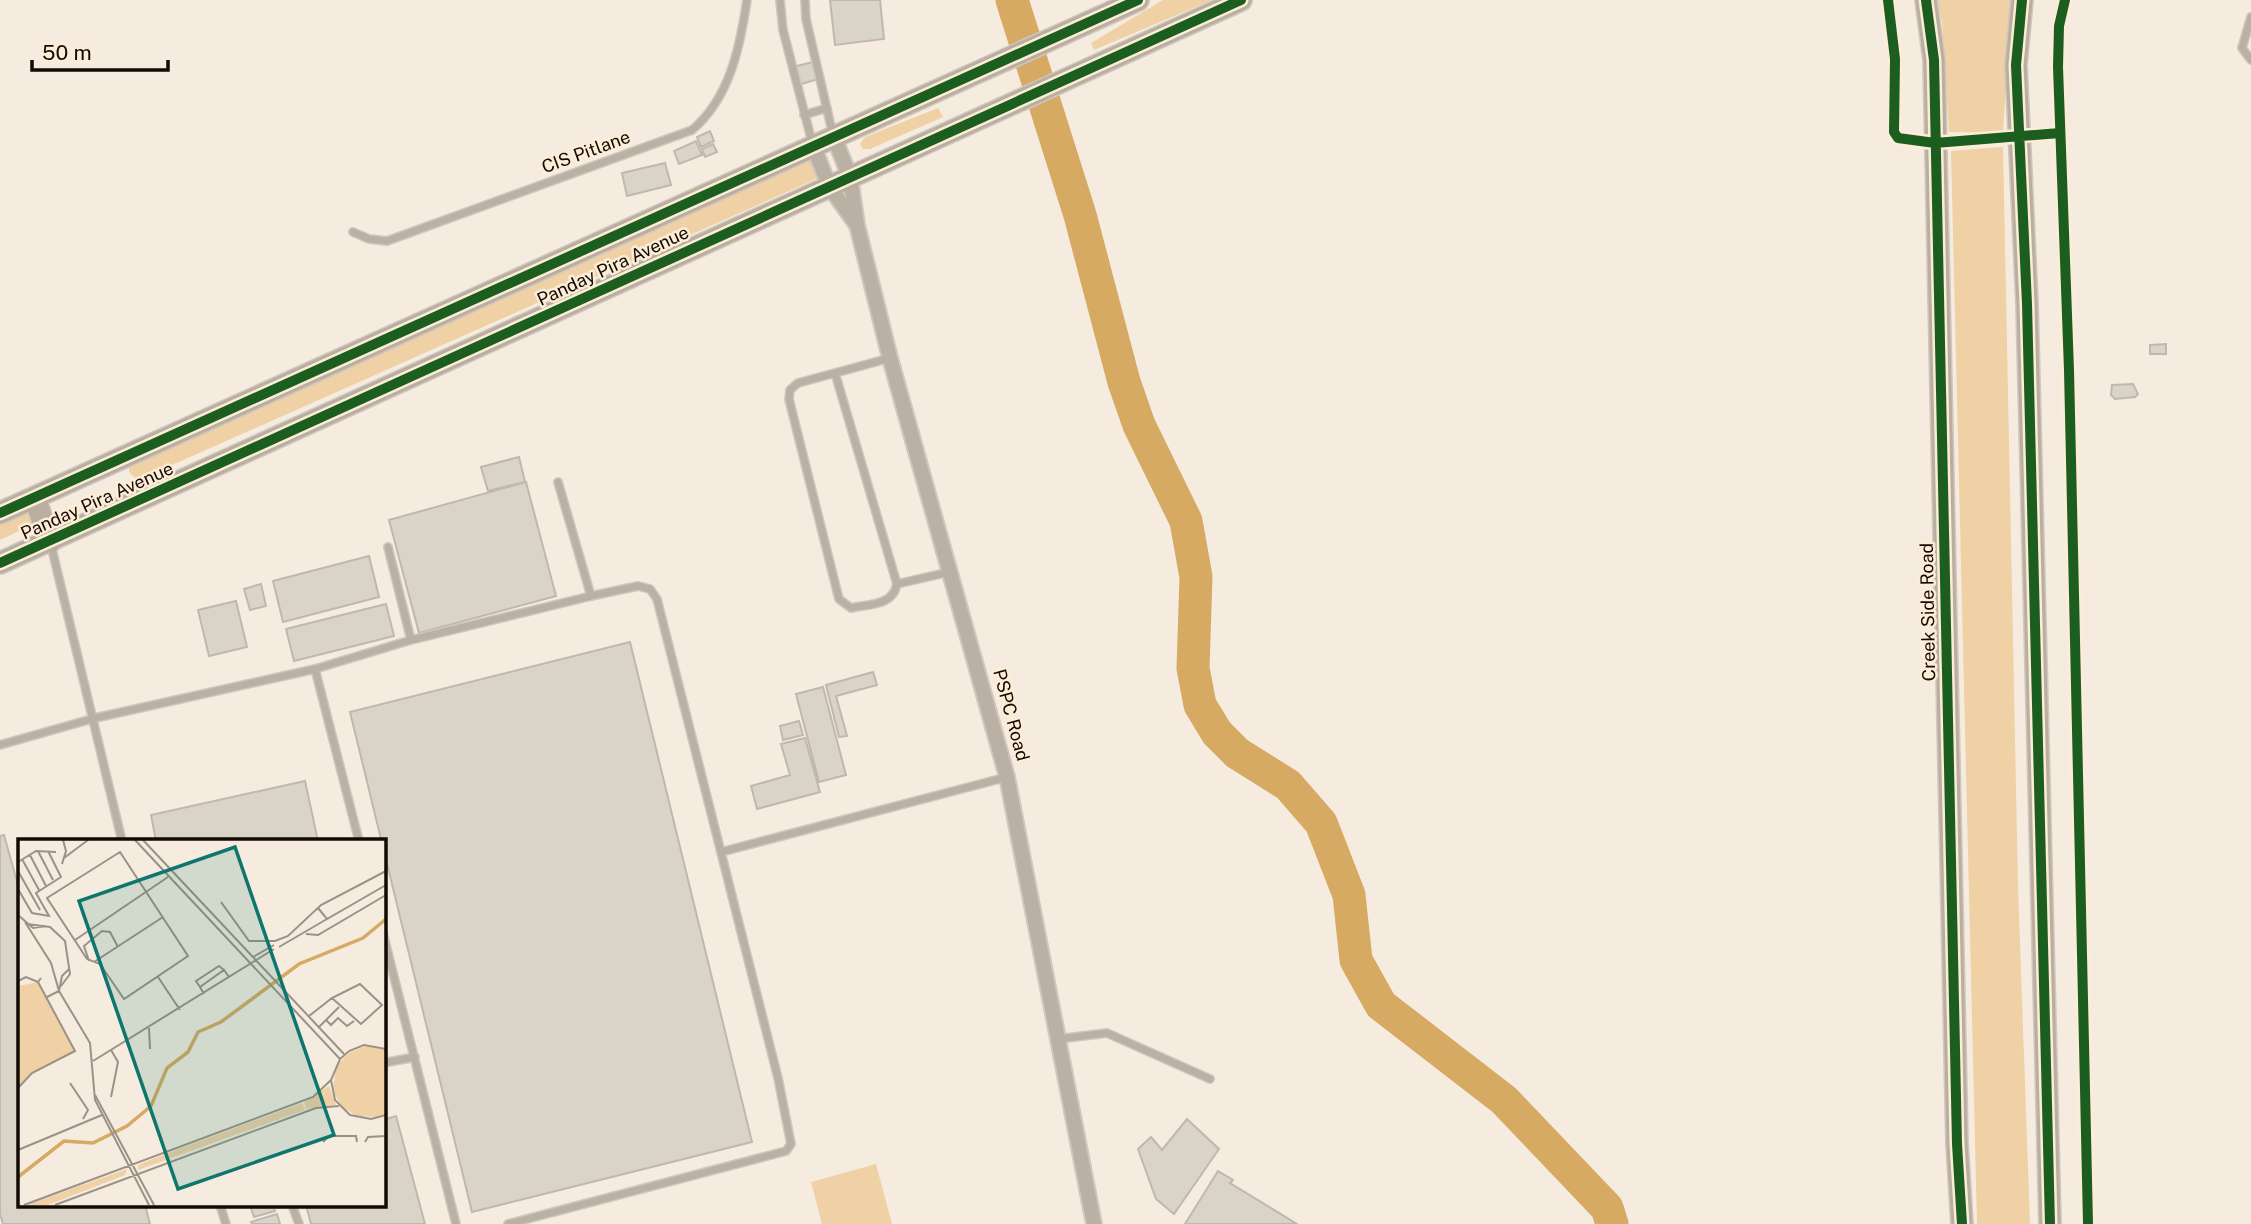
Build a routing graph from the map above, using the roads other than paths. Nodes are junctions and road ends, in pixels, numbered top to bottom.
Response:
1 (747, 0) edge
2 (780, 0) edge
3 (805, 0) edge
4 (1138, 0) edge
5 (1241, 0) edge
6 (1926, 0) edge
7 (2022, 0) edge
8 (2251, 17) edge
9 (2251, 61) edge
10 (827, 108) junction
11 (804, 115) junction
12 (833, 135) junction
13 (813, 145) junction
14 (850, 177) junction
15 (829, 186) junction
16 (857, 225) junction
17 (353, 232) dead end
18 (890, 358) junction
19 (835, 373) junction
20 (558, 482) dead end
21 (35, 498) junction
22 (0, 513) edge
23 (50, 542) junction
24 (388, 547) dead end
25 (0, 563) edge
26 (949, 572) junction
27 (897, 584) junction
28 (591, 596) junction
29 (411, 640) junction
30 (315, 669) junction
31 (95, 718) junction
32 (0, 745) edge
33 (1007, 778) junction
34 (122, 839) edge
35 (358, 839) edge
36 (721, 852) junction
37 (385, 941) edge
38 (1058, 1040) junction
39 (415, 1057) junction
40 (385, 1063) edge
41 (1210, 1079) dead end
42 (220, 1206) edge
43 (292, 1206) edge
44 (226, 1224) edge
45 (299, 1224) edge
46 (456, 1224) edge
47 (508, 1224) edge
48 (1094, 1224) edge
49 (1962, 1224) edge
50 (2050, 1224) edge

1 - 17 lane, CIS Pitlane
2 - 11 lane
3 - 10 lane
4 - 12 main road, Panday Pira Avenue
5 - 14 main road, Panday Pira Avenue
6 - 49 main road, Creek Side Road
7 - 50 main road
8 - 9 lane
10 - 11 lane
10 - 12 lane
11 - 13 lane
12 - 13 main road, Panday Pira Avenue
12 - 14 street, PSPC Road
13 - 15 street, PSPC Road
13 - 21 main road, Panday Pira Avenue
14 - 15 main road, Panday Pira Avenue
14 - 16 street, PSPC Road
15 - 16 street, PSPC Road
15 - 23 main road, Panday Pira Avenue
16 - 18 street, PSPC Road
18 - 19 lane
18 - 26 street, PSPC Road
19 - 27 lane
19 - 27 lane
20 - 28 lane
21 - 22 main road, Panday Pira Avenue
21 - 23 main road
23 - 25 main road, Panday Pira Avenue
23 - 31 lane
24 - 29 lane
26 - 27 lane
26 - 33 street, PSPC Road
28 - 29 lane
28 - 36 lane
29 - 30 lane
30 - 31 lane
30 - 35 lane
31 - 32 lane
31 - 34 lane
33 - 36 lane
33 - 38 street, PSPC Road
36 - 47 lane
37 - 39 lane
38 - 41 lane
38 - 48 street, PSPC Road
39 - 40 lane
39 - 46 lane
42 - 44 lane
43 - 45 lane

